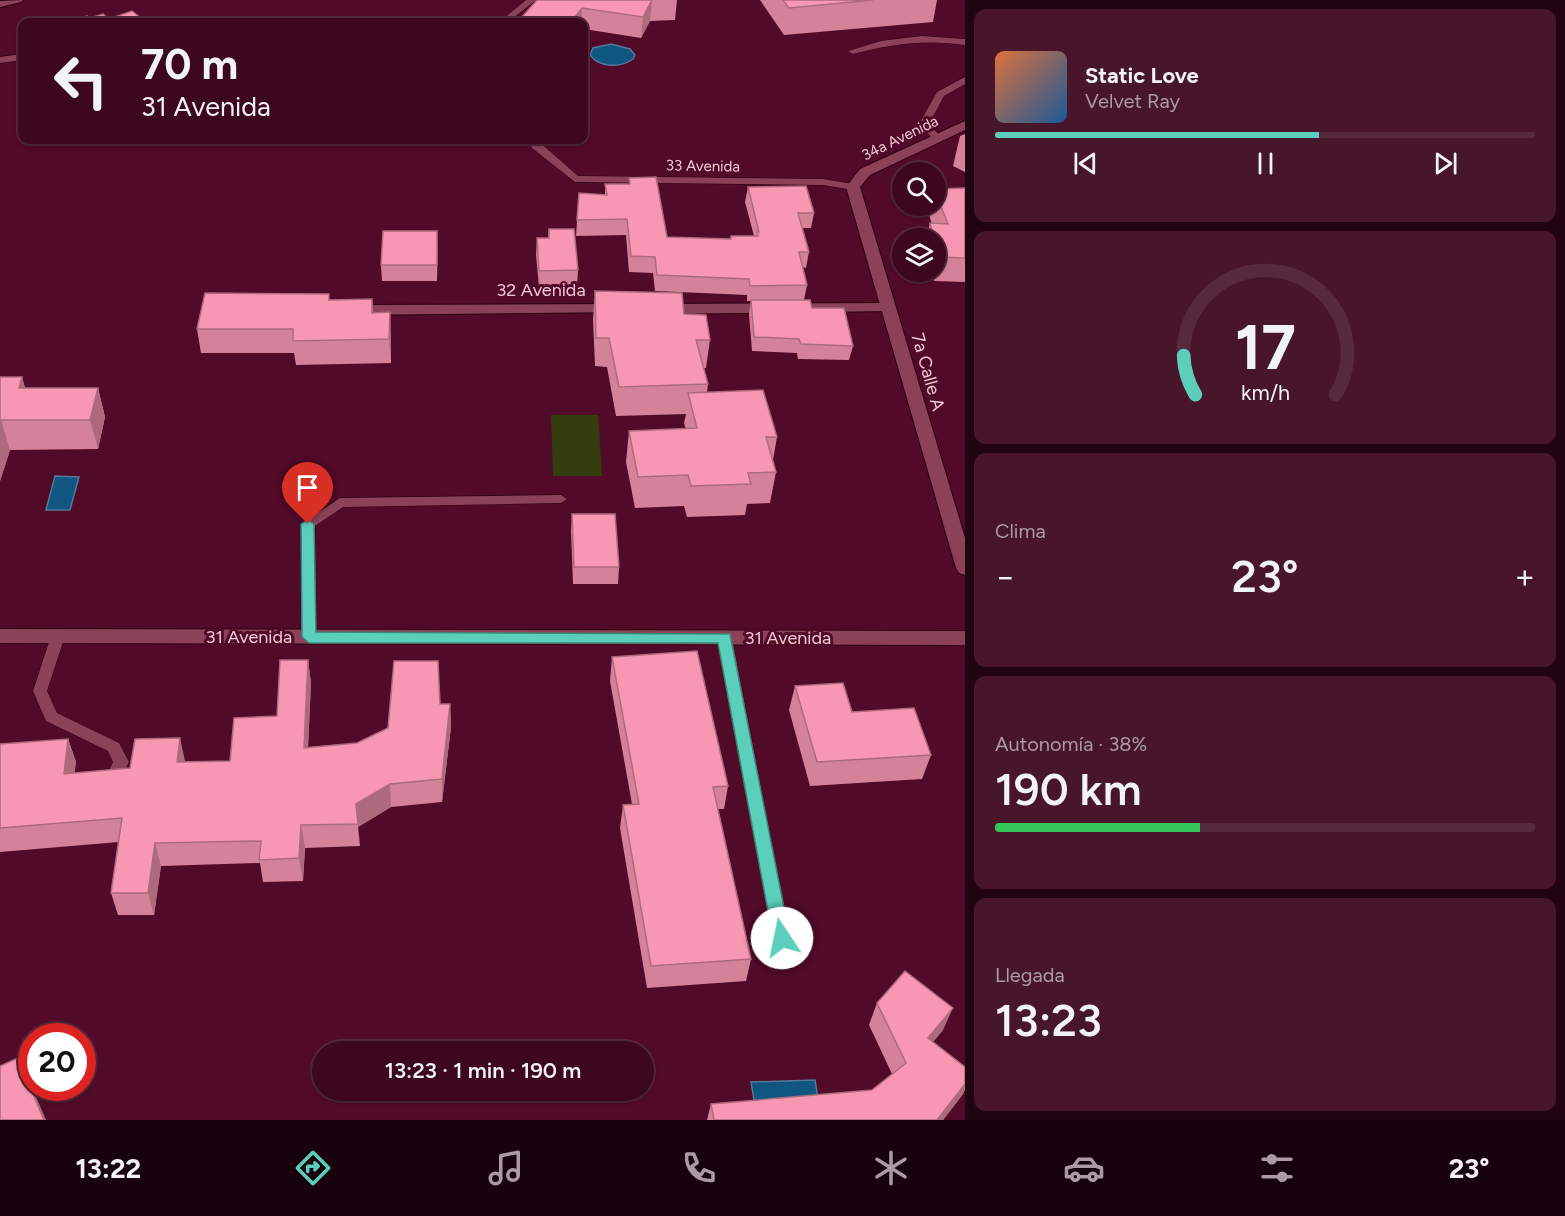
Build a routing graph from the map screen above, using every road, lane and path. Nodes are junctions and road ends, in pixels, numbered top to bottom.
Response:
1 (17, 0) edge
2 (532, 0) edge
3 (0, 4) edge
4 (508, 18) edge
5 (965, 42) edge
6 (853, 51) dead end
7 (18, 58) edge
8 (0, 60) edge
9 (965, 80) edge
10 (965, 125) edge
11 (936, 137) junction
12 (535, 144) edge
13 (853, 187) junction
14 (888, 308) junction
15 (334, 310) edge
16 (561, 499) dead end
17 (965, 568) edge
18 (0, 636) edge
19 (58, 636) junction
20 (309, 637) junction
21 (724, 638) junction
22 (965, 638) edge
23 (113, 780) edge
24 (786, 962) dead end

1 - 3 street
2 - 4 lane
5 - 6 lane
7 - 8 lane
9 - 11 lane
10 - 11 street, 34a Avenida
11 - 13 street, 34a Avenida
12 - 13 lane, 33 Avenida
13 - 14 street, 7a Calle A
14 - 15 street, 32 Avenida
14 - 17 street, 7a Calle A
16 - 20 lane
18 - 19 street, 31 Avenida
19 - 20 street, 31 Avenida
19 - 23 lane
20 - 21 street, 31 Avenida
21 - 22 street, 31 Avenida
21 - 24 lane

